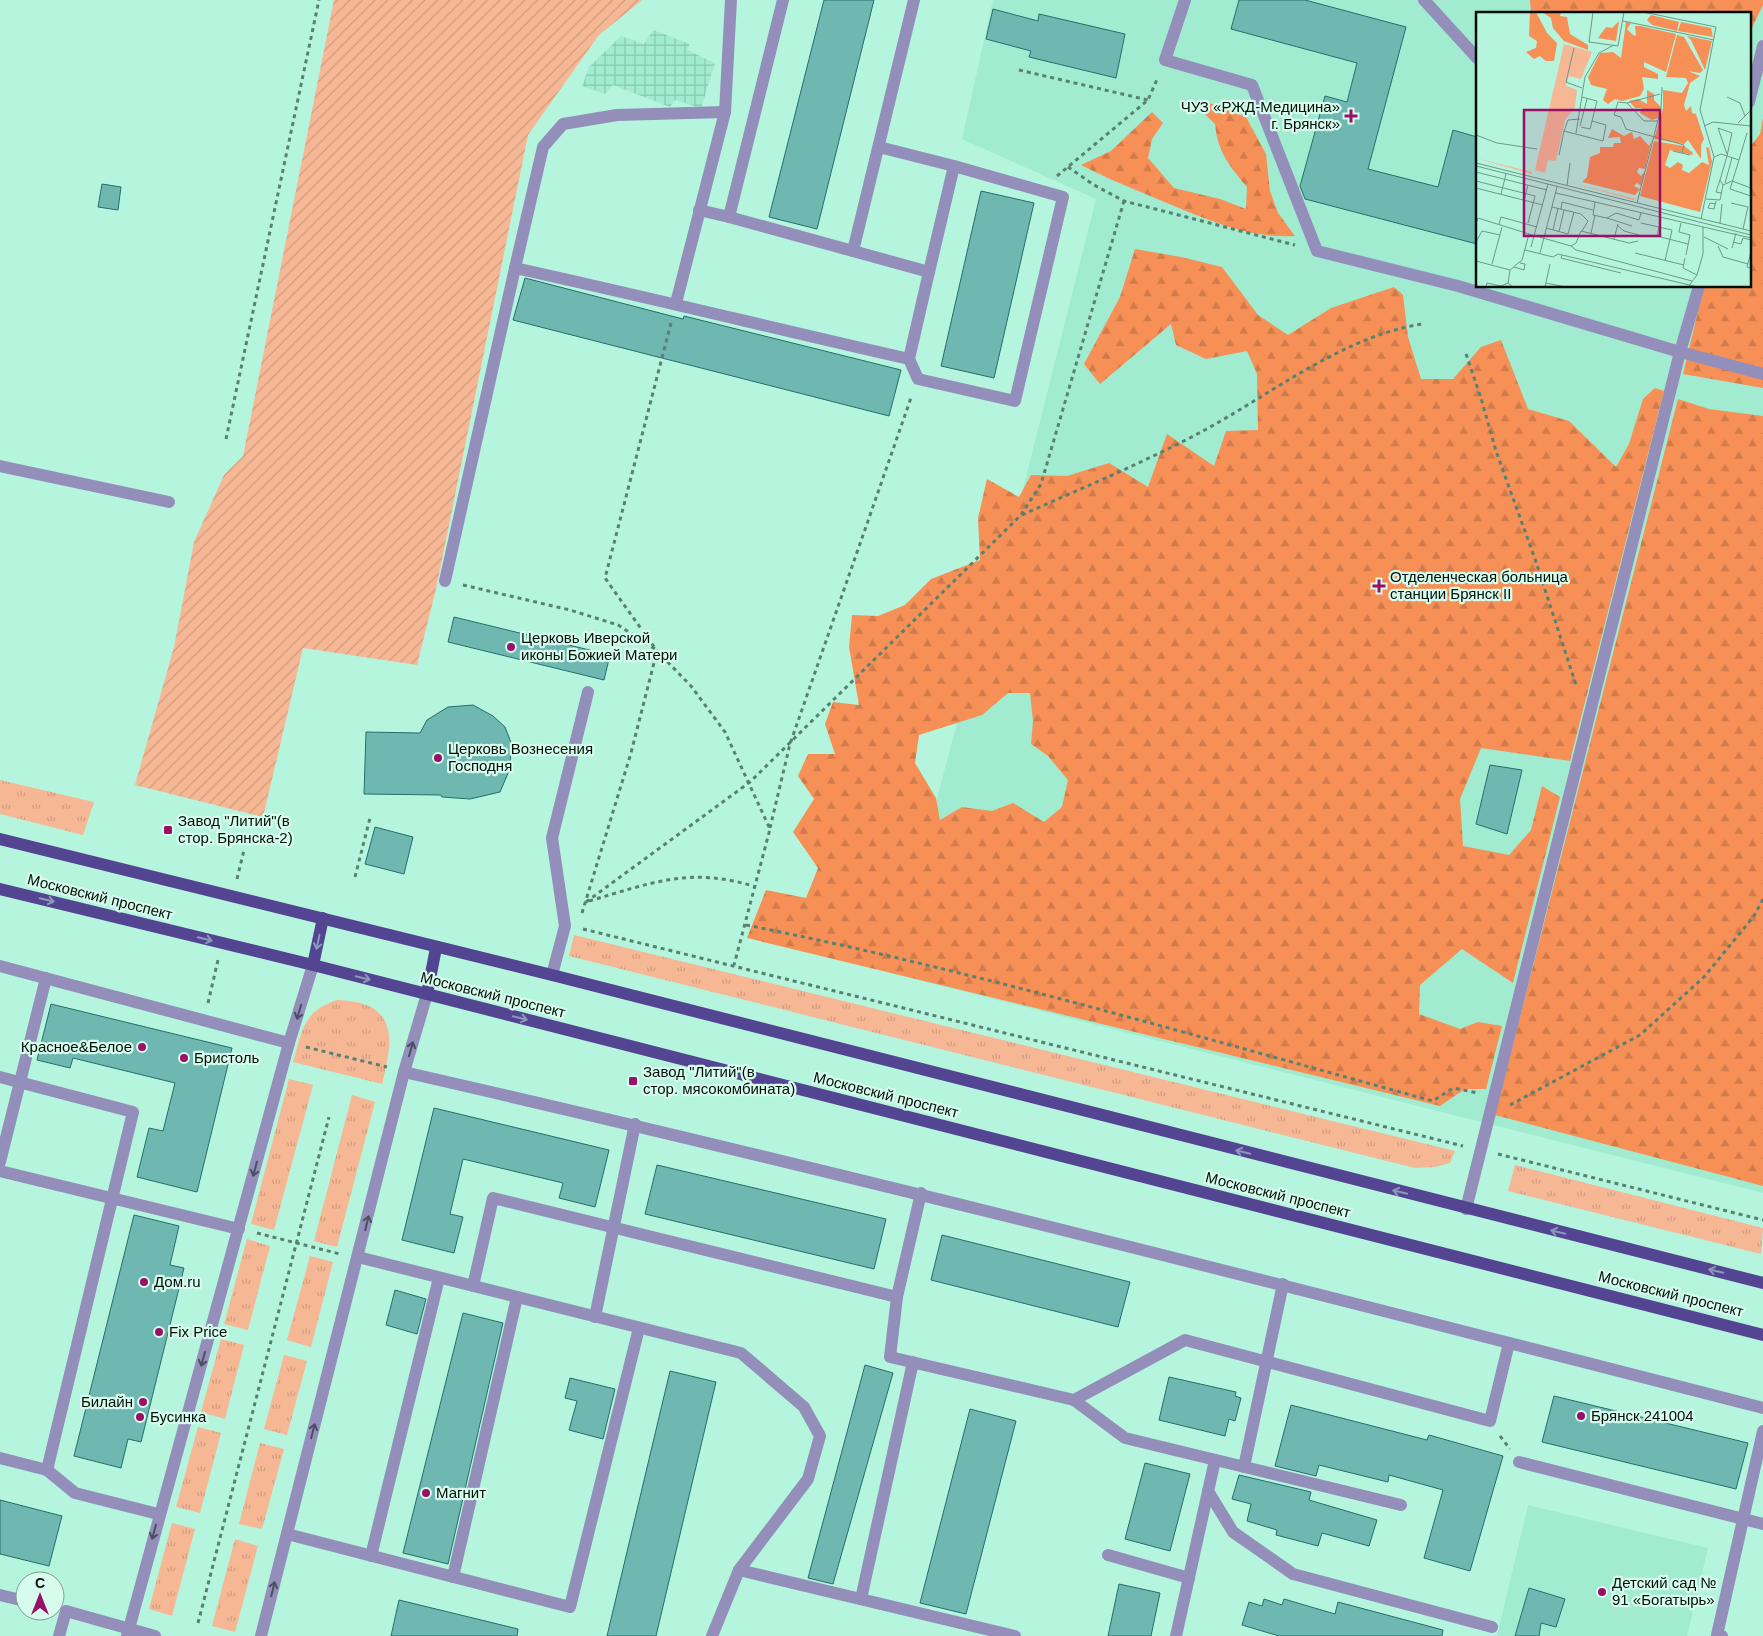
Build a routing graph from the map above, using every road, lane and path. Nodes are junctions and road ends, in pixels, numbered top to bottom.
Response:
1 (319, 0) edge
2 (731, 0) edge
3 (783, 0) edge
4 (914, 0) edge
5 (1185, 0) edge
6 (1424, 0) edge
7 (1763, 46) edge
8 (1476, 57) edge
9 (1165, 60) junction
10 (1019, 70) dead end
11 (1750, 98) edge
12 (1148, 100) junction
13 (725, 112) junction
14 (879, 147) junction
15 (954, 166) junction
16 (1124, 201) junction
17 (700, 210) junction
18 (729, 217) junction
19 (1318, 250) junction
20 (853, 251) junction
21 (515, 268) junction
22 (929, 272) junction
23 (1697, 288) edge
24 (676, 303) junction
25 (1422, 324) dead end
26 (1680, 352) junction
27 (1466, 354) dead end
28 (908, 359) junction
29 (1763, 374) edge
30 (918, 379) junction
31 (226, 439) dead end
32 (0, 466) edge
33 (169, 502) dead end
34 (1021, 516) junction
35 (445, 581) joint
36 (658, 650) junction
37 (588, 692) dead end
38 (1588, 719) junction
39 (790, 744) junction
40 (750, 782) junction
41 (370, 818) dead end
42 (770, 829) junction
43 (0, 839) edge
44 (355, 877) dead end
45 (756, 887) junction
46 (0, 889) edge
47 (1763, 899) edge
48 (586, 902) junction
49 (323, 918) junction
50 (746, 925) junction
51 (565, 926) junction
52 (578, 928) junction
53 (436, 948) junction
54 (0, 966) edge
55 (313, 966) junction
56 (734, 966) junction
57 (552, 975) junction
58 (46, 978) junction
59 (427, 994) junction
60 (289, 1042) junction
61 (404, 1072) junction
62 (0, 1077) edge
63 (20, 1082) junction
64 (1493, 1096) junction
65 (1489, 1110) junction
66 (329, 1117) dead end
67 (635, 1124) junction
68 (1480, 1150) junction
69 (0, 1162) edge
70 (0, 1171) edge
71 (921, 1194) junction
72 (112, 1198) junction
73 (1466, 1209) junction
74 (1763, 1220) edge
75 (614, 1227) junction
76 (239, 1229) junction
77 (296, 1244) junction
78 (358, 1257) junction
79 (439, 1278) junction
80 (1763, 1283) edge
81 (1283, 1284) junction
82 (473, 1286) junction
83 (516, 1297) junction
84 (897, 1297) junction
85 (595, 1317) junction
86 (639, 1328) junction
87 (1763, 1335) edge
88 (1509, 1343) junction
89 (913, 1362) junction
90 (1267, 1362) junction
91 (1074, 1400) junction
92 (1763, 1408) edge
93 (1490, 1422) junction
94 (1763, 1431) edge
95 (0, 1458) edge
96 (1215, 1460) junction
97 (1519, 1462) joint
98 (1244, 1467) junction
99 (47, 1470) junction
100 (1208, 1491) junction
101 (1401, 1505) dead end
102 (158, 1514) junction
103 (1743, 1519) junction
104 (1763, 1524) edge
105 (287, 1534) junction
106 (1108, 1554) dead end
107 (371, 1556) junction
108 (739, 1570) junction
109 (453, 1577) junction
110 (1189, 1578) junction
111 (0, 1595) edge
112 (15, 1599) edge
113 (861, 1599) junction
114 (65, 1612) edge
115 (60, 1621) edge
116 (198, 1623) dead end
117 (1492, 1627) dead end
118 (128, 1632) edge
119 (59, 1636) edge
120 (155, 1636) edge
121 (261, 1636) edge
122 (712, 1636) edge
123 (1015, 1636) edge
124 (1176, 1636) edge
125 (1722, 1636) edge

1 - 31 path
2 - 13 street
3 - 18 street
4 - 14 street
5 - 9 street
6 - 8 street
7 - 11 street
9 - 12 path
9 - 19 street
10 - 12 path
12 - 16 path
13 - 17 street
13 - 21 street
14 - 15 street
14 - 20 street
15 - 22 street
15 - 30 street
16 - 19 path
16 - 34 path
17 - 18 street
17 - 24 street
18 - 20 street
19 - 26 street
20 - 22 street
21 - 24 street
21 - 35 street
22 - 28 street
23 - 26 street
24 - 28 street
24 - 36 path
25 - 34 path
26 - 29 street
26 - 38 street
27 - 38 path
28 - 30 street
30 - 39 path
32 - 33 street
34 - 39 path
35 - 36 path
36 - 40 path
36 - 48 path
37 - 51 street
38 - 64 street
39 - 40 path
39 - 42 path
40 - 42 path
40 - 48 path
41 - 44 path
42 - 45 path
43 - 49 main road
45 - 48 path
45 - 50 path
46 -> 55 main road, Московский проспект
47 - 65 path
48 - 52 path
49 - 53 main road
49 -> 55 main road
50 - 56 path
50 - 64 path
51 - 52 path
51 - 57 street
52 - 56 path
53 - 57 main road
53 - 59 main road
54 - 58 street
55 -> 59 main road, Московский проспект
55 -> 60 street
56 - 68 path
73 -> 57 main road
58 - 60 street
58 - 63 street
61 -> 59 street
59 -> 87 main road, Московский проспект
60 - 61 path
60 -> 76 street
61 - 67 street
78 -> 61 street
62 - 63 street
63 - 69 street
63 - 72 street
64 - 65 street
65 - 68 street
66 - 77 path
67 - 71 street
67 - 75 street
68 - 73 street
68 - 74 path
70 - 72 street
71 - 81 street
71 - 84 street
72 - 76 street
72 - 99 street
80 -> 73 main road
75 - 82 street
75 - 84 street
75 - 85 street
76 - 77 path
76 -> 102 street
77 - 78 path
77 - 116 path
78 - 79 street
105 -> 78 street
79 - 82 street
79 - 107 street
81 - 88 street
81 - 90 street
82 - 83 street
83 - 85 street
83 - 109 street
84 - 89 street
85 - 86 street
86 - 108 street
86 - 109 street
88 - 92 street
88 - 93 street
89 - 91 street
89 - 113 street
90 - 91 street
90 - 93 street
90 - 98 street
91 - 96 street
93 - 97 path
94 - 103 street
95 - 99 street
96 - 98 street
96 - 100 street
97 - 103 street
98 - 101 street
99 - 102 street
100 - 110 street
100 - 117 street
102 -> 118 street
103 - 104 street
103 - 125 street
105 - 107 street
121 -> 105 street
106 - 110 street
107 - 109 street
108 - 113 street
108 - 122 street
110 - 124 street
111 - 112 street
113 - 123 street
114 - 118 street
115 - 119 street
118 - 120 street

